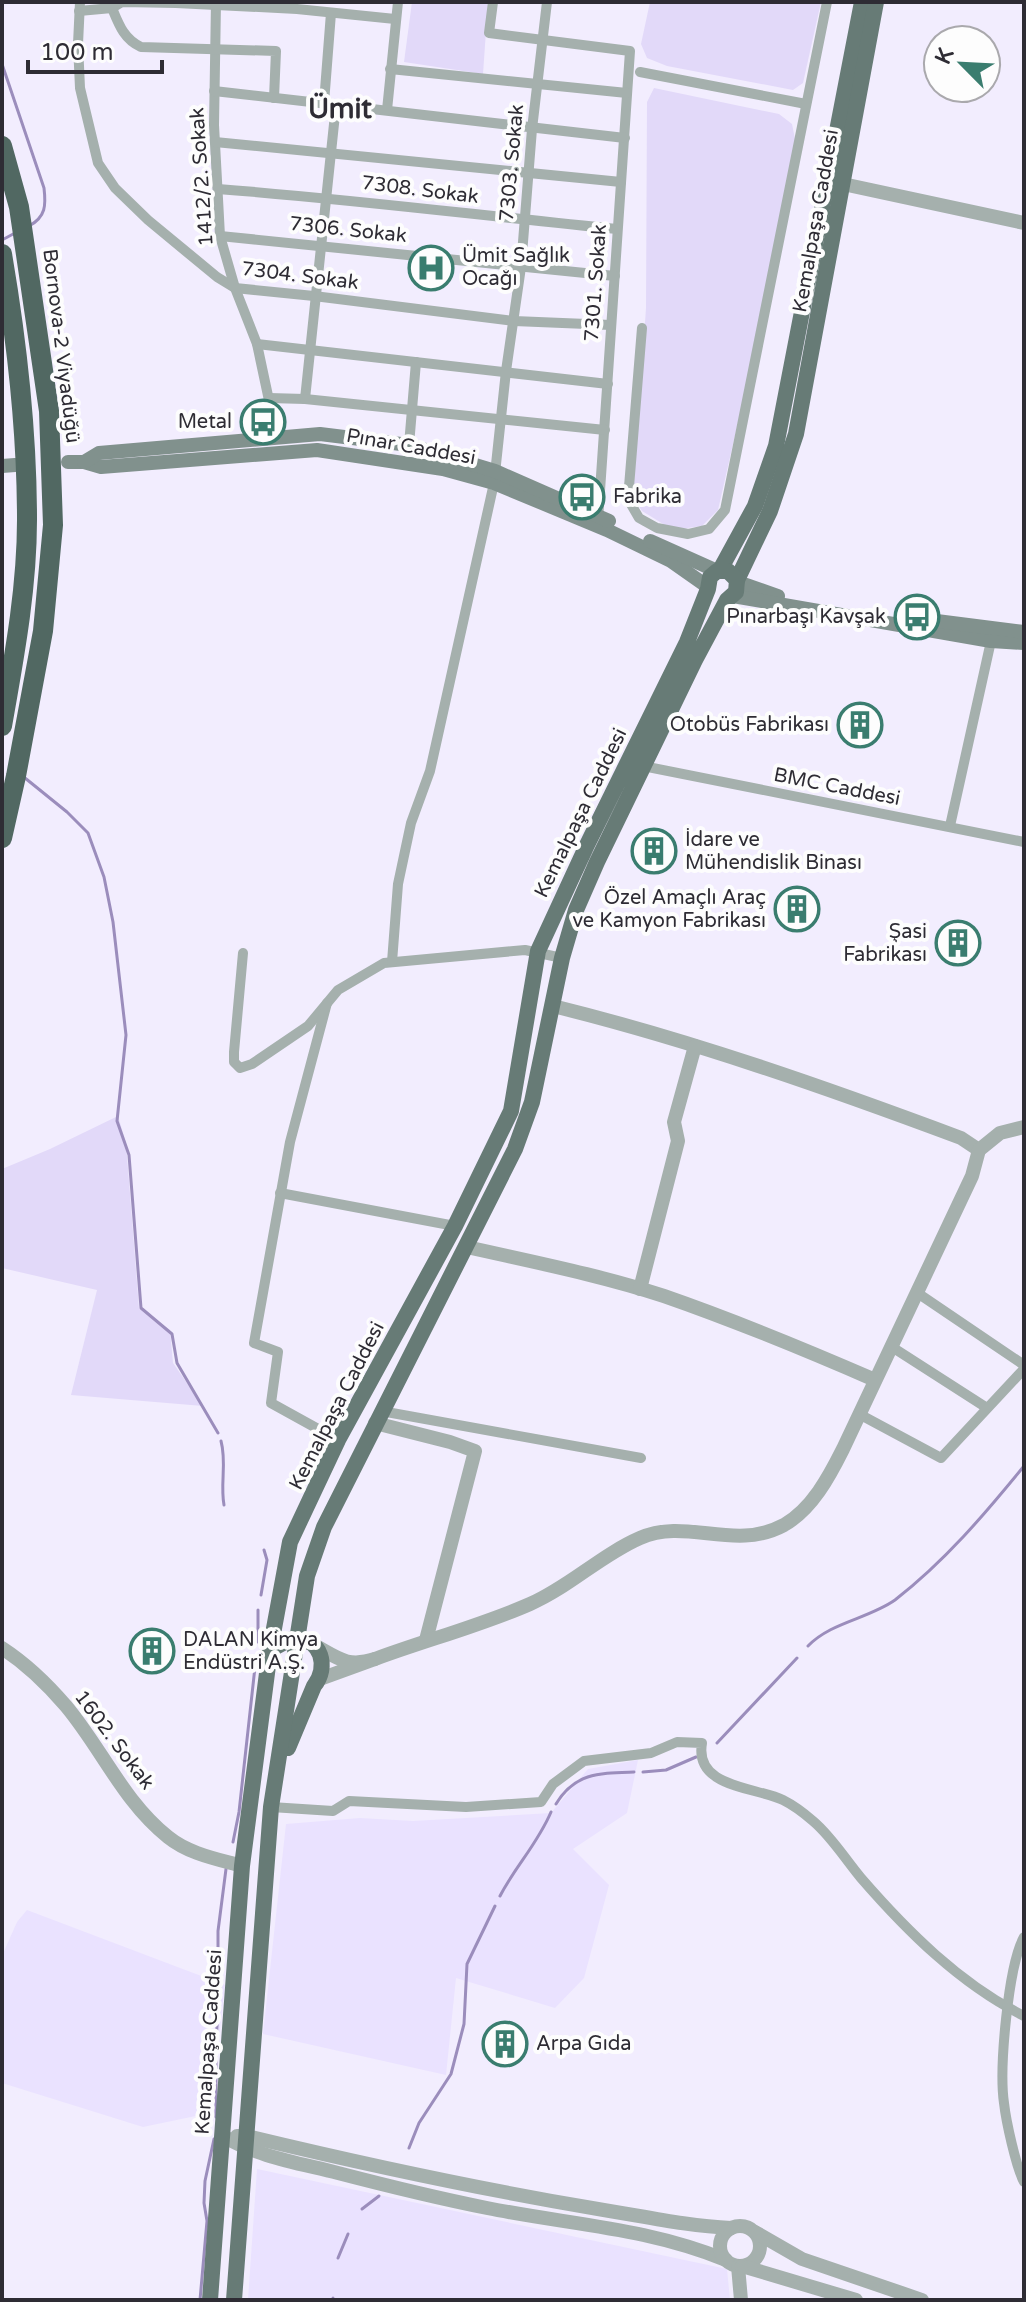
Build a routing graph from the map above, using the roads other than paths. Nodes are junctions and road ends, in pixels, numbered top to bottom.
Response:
1 (398, 2) edge
2 (493, 2) edge
3 (547, 2) edge
4 (827, 2) edge
5 (862, 2) edge
6 (876, 2) edge
7 (216, 3) edge
8 (80, 7) edge
9 (112, 8) junction
10 (331, 13) junction
11 (395, 19) junction
12 (542, 38) junction
13 (215, 50) junction
14 (390, 69) junction
15 (640, 72) dead end
16 (537, 83) junction
17 (214, 91) junction
18 (627, 93) junction
19 (274, 98) junction
20 (330, 104) junction
21 (806, 104) junction
22 (387, 110) junction
23 (532, 129) junction
24 (625, 138) junction
25 (215, 142) junction
26 (2, 146) edge
27 (332, 153) junction
28 (529, 173) junction
29 (621, 182) junction
30 (843, 184) junction
31 (218, 189) junction
32 (328, 197) junction
33 (524, 220) junction
34 (1024, 223) edge
35 (617, 229) junction
36 (220, 236) junction
37 (322, 245) junction
38 (2, 254) edge
39 (521, 267) junction
40 (615, 276) junction
41 (235, 288) junction
42 (314, 296) junction
43 (514, 321) junction
44 (611, 325) junction
45 (642, 328) dead end
46 (257, 344) junction
47 (310, 349) junction
48 (416, 362) junction
49 (506, 371) junction
50 (608, 384) junction
51 (269, 398) junction
52 (305, 399) junction
53 (411, 410) junction
54 (501, 419) junction
55 (605, 430) junction
56 (277, 438) junction
57 (409, 445) junction
58 (68, 462) dead end
59 (84, 462) junction
60 (494, 477) junction
61 (598, 521) junction
62 (718, 571) junction
63 (708, 588) junction
64 (734, 590) junction
65 (1024, 632) edge
66 (991, 641) junction
67 (1024, 643) edge
68 (2, 726) edge
69 (643, 766) junction
70 (950, 826) junction
71 (2, 838) edge
72 (1024, 842) edge
73 (538, 951) junction
74 (243, 953) dead end
75 (562, 958) junction
76 (392, 962) junction
77 (327, 1003) junction
78 (553, 1006) junction
79 (695, 1046) junction
80 (1024, 1127) edge
81 (979, 1150) junction
82 (280, 1193) junction
83 (455, 1226) junction
84 (467, 1247) junction
85 (640, 1289) junction
86 (919, 1294) junction
87 (892, 1347) junction
88 (1024, 1367) edge
89 (875, 1380) junction
90 (987, 1408) junction
91 (859, 1414) junction
92 (378, 1417) junction
93 (338, 1440) junction
94 (641, 1458) dead end
95 (297, 1639) junction
96 (426, 1640) junction
97 (314, 1645) junction
98 (2, 1648) edge
99 (270, 1658) junction
100 (375, 1659) junction
101 (317, 1683) junction
102 (290, 1692) junction
103 (277, 1775) junction
104 (271, 1807) junction
105 (242, 1866) junction
106 (1024, 1937) edge
107 (1008, 2008) junction
108 (1024, 2016) edge
109 (223, 2136) junction
110 (246, 2143) junction
111 (1024, 2182) edge
112 (731, 2228) junction
113 (755, 2232) junction
114 (735, 2264) junction
115 (210, 2300) edge
116 (234, 2300) edge
117 (741, 2300) edge
118 (856, 2300) edge
119 (922, 2300) edge

1 - 11 street
2 - 12 street
3 - 12 street, 7303. Sokak
4 - 21 street
5 - 62 main road, Kemalpaşa Caddesi
6 - 30 main road, Kemalpaşa Caddesi
7 - 9 street
7 - 10 street
7 - 13 street, 1412/2. Sokak
8 - 9 street
8 - 41 street, 7304. Sokak
9 - 13 street
10 - 11 street
10 - 20 street
11 - 14 street
12 - 16 street, 7303. Sokak
12 - 18 street, 7301. Sokak
13 - 17 street, 1412/2. Sokak
13 - 19 street
14 - 16 street
14 - 22 street
15 - 21 street
16 - 18 street
16 - 23 street, 7303. Sokak
17 - 19 street
17 - 25 street, 1412/2. Sokak
18 - 24 street, 7301. Sokak
19 - 20 street
20 - 22 street
20 - 27 street
21 - 45 street
22 - 23 street
23 - 24 street
23 - 28 street, 7303. Sokak
24 - 29 street, 7301. Sokak
25 - 27 street
25 - 31 street, 1412/2. Sokak
26 - 71 highway, Bornova-2 Viyadüğü, bridge
27 - 28 street
27 - 32 street
28 - 29 street
28 - 33 street, 7303. Sokak
29 - 35 street, 7301. Sokak
30 - 34 street
30 - 64 main road, Kemalpaşa Caddesi
31 - 32 street, 7308. Sokak
31 - 36 street, 1412/2. Sokak
32 - 33 street, 7308. Sokak
32 - 37 street
33 - 35 street, 7308. Sokak
33 - 39 street, 7303. Sokak
35 - 40 street, 7301. Sokak
36 - 37 street, 7306. Sokak
36 - 41 street, 1412/2. Sokak
37 - 39 street, 7306. Sokak
37 - 42 street
38 - 68 highway, bridge
39 - 40 street, 7306. Sokak
39 - 43 street, 7303. Sokak
40 - 44 street, 7301. Sokak
41 - 42 street, 7304. Sokak
41 - 46 street, 1412/2. Sokak
42 - 43 street, 7304. Sokak
42 - 47 street
43 - 44 street, 7304. Sokak
43 - 49 street, 7303. Sokak
44 - 50 street, 7301. Sokak
46 - 47 street
46 - 51 street, 1412/2. Sokak
47 - 48 street
47 - 52 street
48 - 49 street
48 - 53 street
49 - 50 street
49 - 54 street, 7303. Sokak
50 - 55 street, 7301. Sokak
51 - 52 street
51 - 56 street, 1412/2. Sokak
52 - 53 street
53 - 54 street
53 - 57 street
54 - 55 street
54 - 60 street, 7303. Sokak
55 - 61 street, 7301. Sokak
56 - 57 main road, Pınar Caddesi
56 - 59 main road, Pınar Caddesi
57 - 60 main road, Pınar Caddesi
58 - 59 main road, Pınar Caddesi
59 - 60 main road, Pınar Caddesi
60 - 61 main road, Pınar Caddesi
60 - 76 street, 7303. Sokak
61 - 62 main road
61 - 63 main road, Pınar Caddesi
62 - 63 main road, Kemalpaşa Caddesi
62 - 64 main road
63 - 64 main road
63 - 73 main road, Kemalpaşa Caddesi
64 - 65 main road
64 - 66 main road
64 - 69 main road, Kemalpaşa Caddesi
66 - 67 main road
66 - 70 street
69 - 70 street, BMC Caddesi
69 - 75 main road, Kemalpaşa Caddesi
70 - 72 street, BMC Caddesi
73 - 75 street
73 - 76 street
73 - 83 main road, Kemalpaşa Caddesi
74 - 77 street
75 - 78 main road, Kemalpaşa Caddesi
76 - 77 street
77 - 82 street
78 - 79 street
78 - 84 main road, Kemalpaşa Caddesi
79 - 81 street
79 - 85 street
80 - 81 street
81 - 86 street
82 - 83 street
82 - 93 street
83 - 93 main road, Kemalpaşa Caddesi
84 - 85 street
84 - 92 main road, Kemalpaşa Caddesi
85 - 89 street
86 - 87 street
86 - 88 street
87 - 89 street
87 - 90 street
88 - 90 street
89 - 91 street
90 - 91 street
91 - 96 street
92 - 94 street
92 - 95 main road, Kemalpaşa Caddesi
92 - 96 street
93 - 99 main road, Kemalpaşa Caddesi
95 - 97 main road
95 - 99 main road
95 - 102 main road, Kemalpaşa Caddesi
96 - 100 street
97 - 100 street
97 - 101 main road
98 - 105 street, 1602. Sokak
99 - 102 main road
99 - 105 main road, Kemalpaşa Caddesi
100 - 101 street
101 - 102 main road
101 - 103 main road
102 - 103 main road, Kemalpaşa Caddesi
103 - 104 main road, Kemalpaşa Caddesi
104 - 107 street
104 - 110 main road, Kemalpaşa Caddesi
105 - 109 main road, Kemalpaşa Caddesi
106 - 107 street
107 - 108 street
107 - 111 street
109 - 110 street
109 - 115 main road, Kemalpaşa Caddesi
110 - 112 street
110 - 114 street
110 - 116 main road, Kemalpaşa Caddesi
112 - 113 street
112 - 114 street
113 - 114 street
113 - 119 street
114 - 117 street
114 - 118 street

